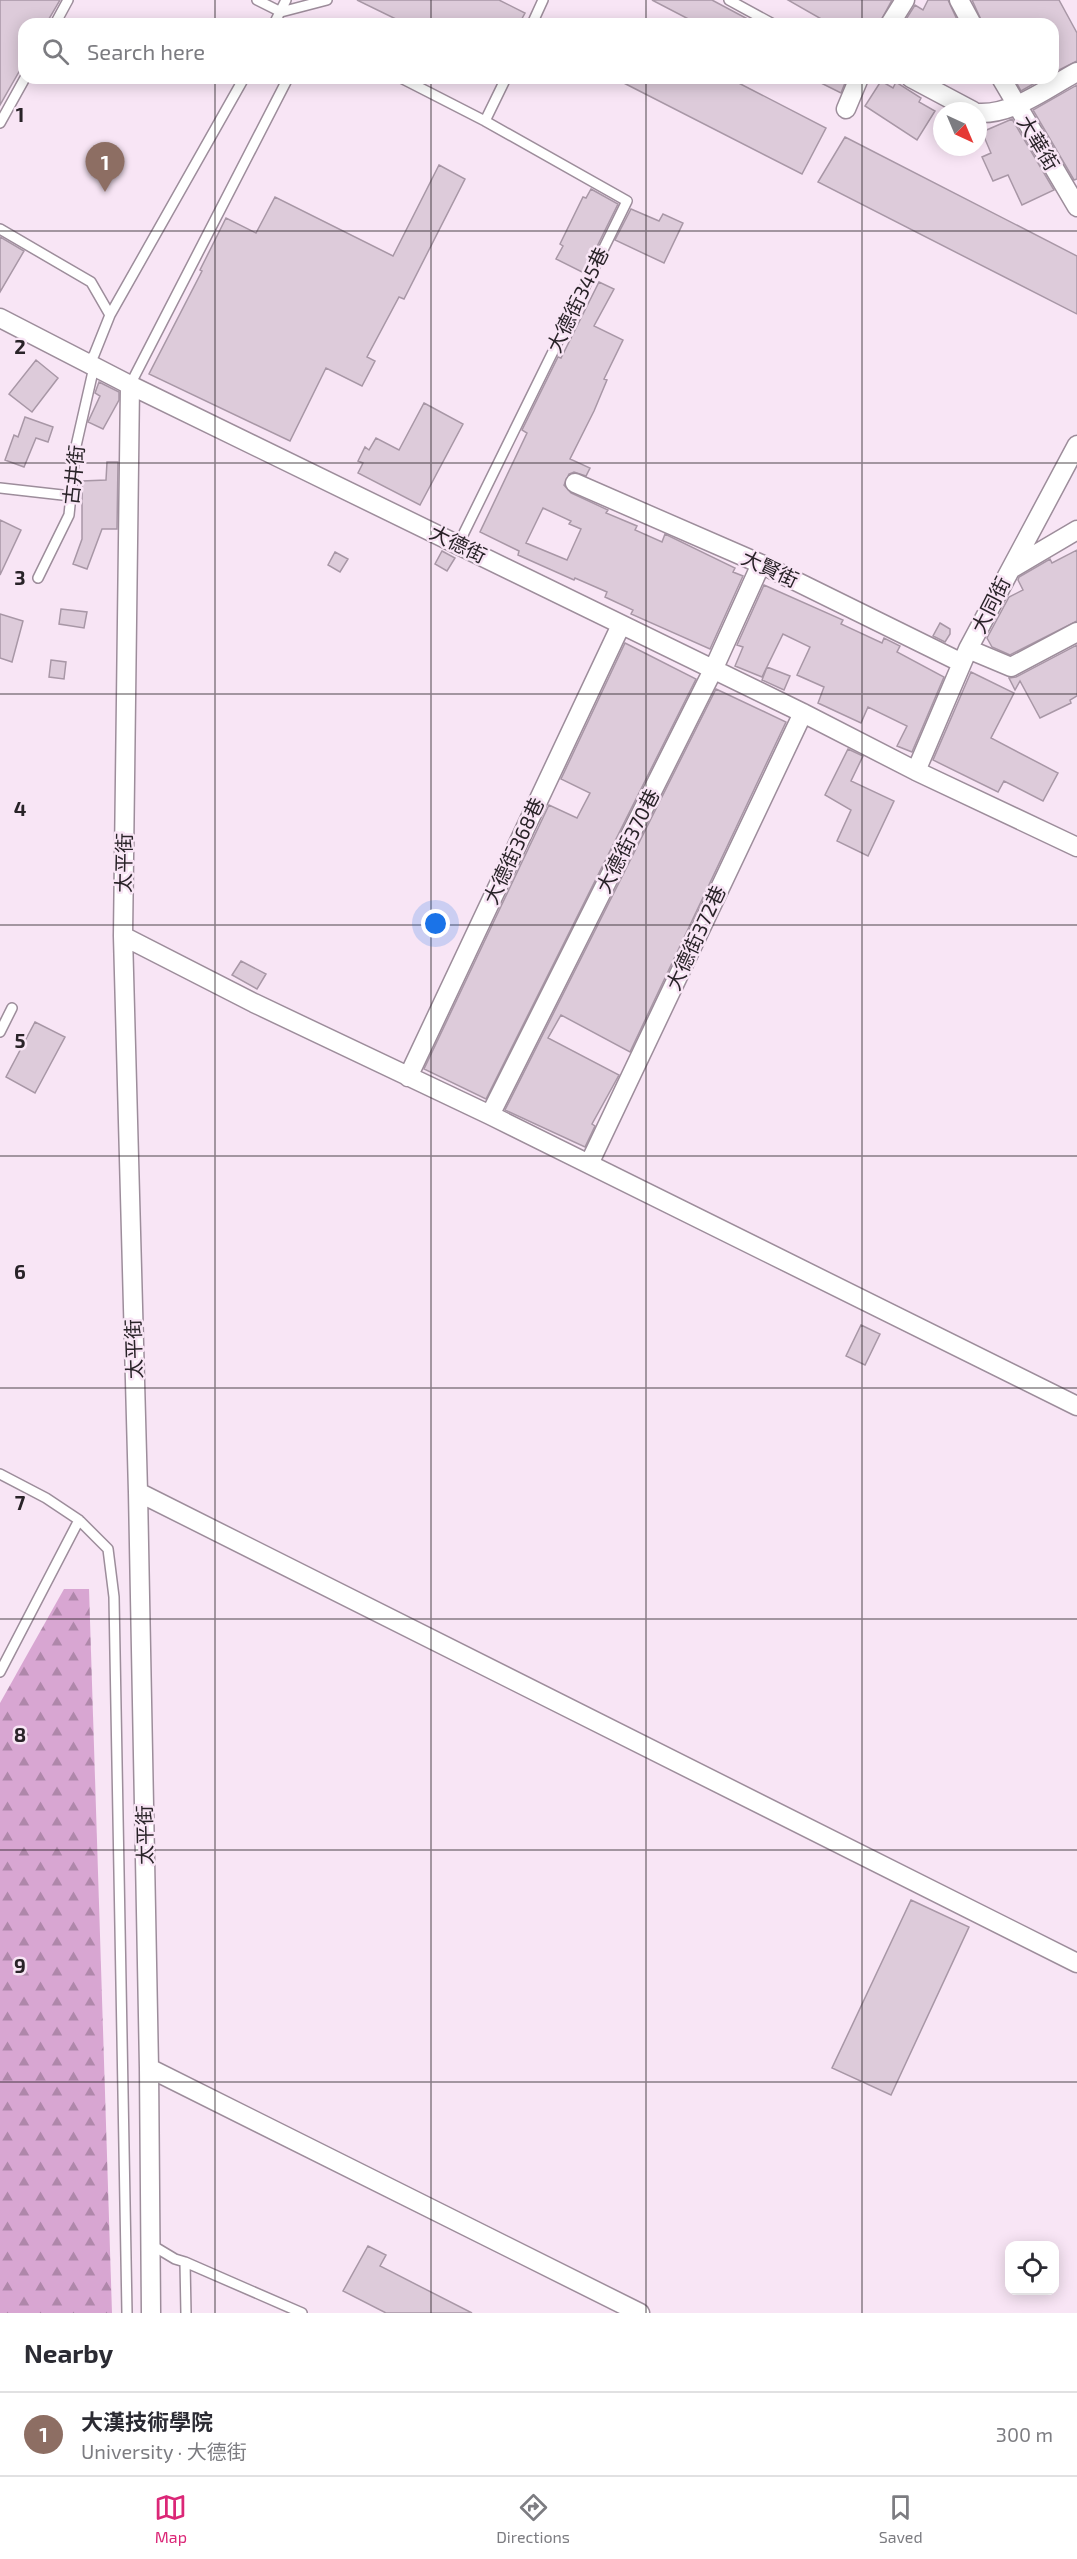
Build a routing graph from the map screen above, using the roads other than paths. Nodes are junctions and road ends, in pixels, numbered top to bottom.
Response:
1 (68, 0) edge
2 (257, 0) edge
3 (286, 0) edge
4 (327, 0) edge
5 (543, 0) edge
6 (729, 0) edge
7 (905, 0) edge
8 (959, 0) edge
9 (280, 12) junction
10 (58, 18) edge
11 (277, 18) edge
12 (534, 18) edge
13 (762, 18) edge
14 (894, 18) edge
15 (969, 18) edge
16 (1077, 72) edge
17 (1059, 82) edge
18 (22, 84) edge
19 (241, 84) edge
20 (285, 84) edge
21 (413, 84) edge
22 (503, 84) edge
23 (857, 84) edge
24 (922, 84) edge
25 (1003, 84) edge
26 (1054, 84) edge
27 (956, 102) edge
28 (1015, 105) junction
29 (846, 109) dead end
30 (987, 114) edge
31 (485, 121) junction
32 (0, 123) edge
33 (1077, 207) edge
34 (0, 229) edge
35 (110, 315) junction
36 (0, 318) edge
37 (91, 364) junction
38 (130, 386) junction
39 (1077, 445) edge
40 (575, 483) dead end
41 (0, 488) edge
42 (71, 496) junction
43 (1077, 530) edge
44 (458, 545) junction
45 (761, 564) junction
46 (1009, 570) junction
47 (38, 578) dead end
48 (621, 625) junction
49 (1077, 632) edge
50 (965, 656) junction
51 (713, 670) junction
52 (803, 713) junction
53 (916, 771) junction
54 (1077, 847) edge
55 (123, 936) junction
56 (12, 1008) dead end
57 (0, 1032) edge
58 (408, 1077) junction
59 (490, 1115) junction
60 (589, 1164) junction
61 (1077, 1406) edge
62 (0, 1474) edge
63 (138, 1492) junction
64 (79, 1520) junction
65 (0, 1672) edge
66 (1077, 1963) edge
67 (149, 2068) junction
68 (149, 2243) junction
69 (185, 2262) junction
70 (127, 2313) edge
71 (151, 2313) edge
72 (186, 2313) edge
73 (302, 2313) edge
74 (639, 2313) edge

1 - 10 lane
2 - 9 lane
3 - 9 lane
4 - 9 lane
5 - 12 lane
6 - 13 lane
7 - 14 street
8 - 15 street
9 - 11 lane
16 - 17 street
18 - 32 lane
19 - 35 lane, 古井街
20 - 38 lane
21 - 31 lane
22 - 31 lane
23 - 29 street
24 - 27 street
25 - 28 street, 大華街
26 - 28 street
28 - 30 street
28 - 33 street, 大華街
31 - 44 lane, 大德街345巷
34 - 35 lane
35 - 37 lane, 古井街
36 - 37 street, 大德街
37 - 38 street, 大德街
37 - 42 lane, 古井街
38 - 44 street, 大德街
38 - 55 street, 太平街
39 - 46 street, 大同街
40 - 45 street, 大賢街
41 - 42 lane
42 - 47 lane, 古井街
43 - 46 street
44 - 48 street, 大德街
45 - 50 street, 大賢街
45 - 51 street, 大德街370巷
46 - 50 street, 大同街
48 - 51 street, 大德街
48 - 58 street, 大德街368巷
49 - 50 street, 大賢街
50 - 53 street, 大同街
51 - 52 street, 大德街
51 - 59 street, 大德街370巷
52 - 53 street, 大德街
52 - 60 street, 大德街372巷
53 - 54 street, 大德街
55 - 58 street
55 - 63 street, 太平街
56 - 57 lane
58 - 59 street
59 - 60 street
60 - 61 street
62 - 64 lane
63 - 66 street
63 - 67 street, 太平街
64 - 65 lane
64 - 70 lane
67 - 68 street, 太平街
67 - 74 street
68 - 69 lane
68 - 71 street, 太平街
69 - 72 lane
69 - 73 lane

